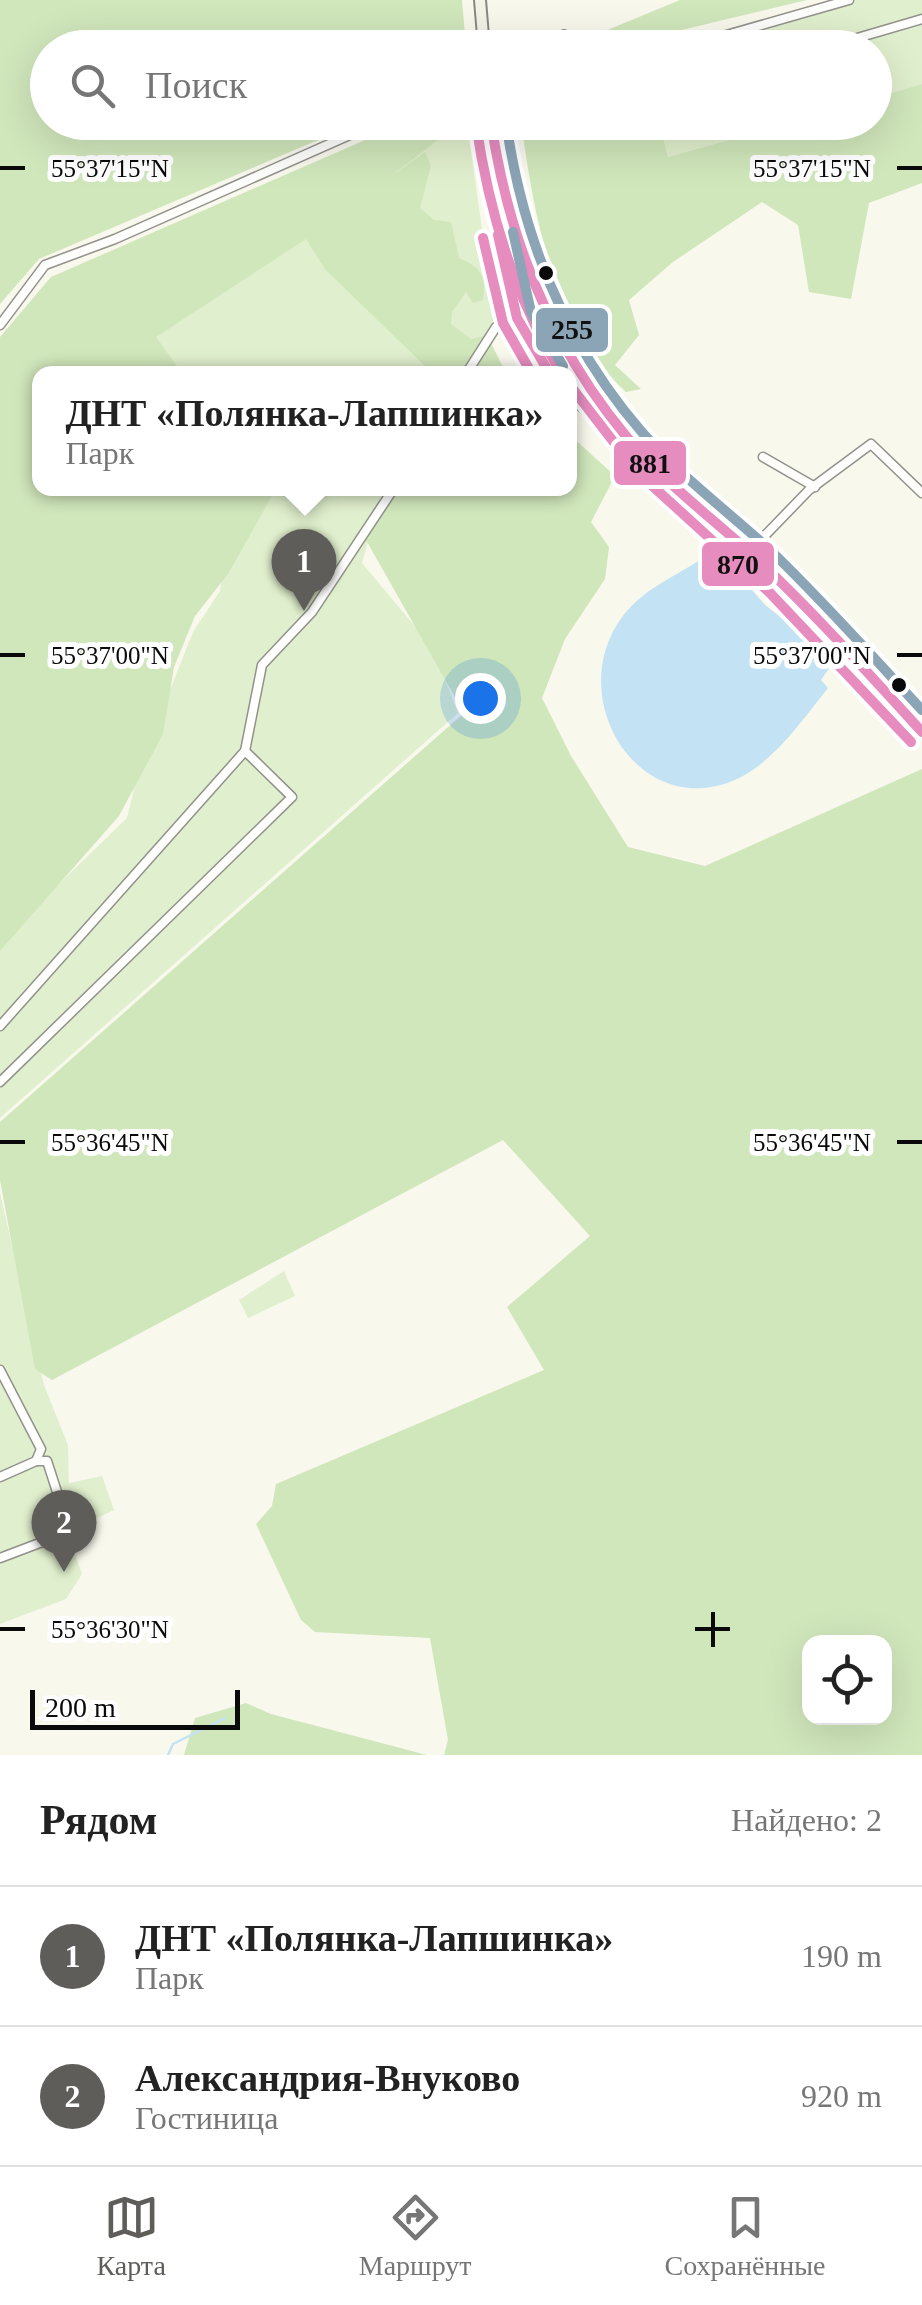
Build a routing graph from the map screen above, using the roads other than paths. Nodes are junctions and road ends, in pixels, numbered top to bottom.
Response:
1 (480, 0) edge
2 (849, 0) edge
3 (922, 19) edge
4 (482, 30) edge
5 (741, 30) edge
6 (884, 30) edge
7 (338, 140) edge
8 (493, 140) edge
9 (494, 150) junction
10 (517, 318) junction
11 (0, 325) edge
12 (471, 366) edge
13 (545, 366) edge
14 (574, 366) edge
15 (577, 371) edge
16 (577, 401) edge
17 (763, 457) dead end
18 (648, 461) junction
19 (815, 486) junction
20 (922, 493) edge
21 (389, 496) edge
22 (749, 552) junction
23 (922, 732) edge
24 (245, 750) junction
25 (0, 1026) edge
26 (0, 1082) edge
27 (0, 1370) edge
28 (36, 1461) junction
29 (0, 1477) edge
30 (58, 1494) dead end
31 (58, 1536) dead end
32 (0, 1558) edge

1 - 4 main road
2 - 5 street
3 - 6 street
7 - 11 street
8 - 9 main road
9 - 10 main road
9 - 14 main road
10 - 12 street
10 - 13 main road
15 - 18 main road
16 - 18 main road
17 - 19 street
18 - 22 main road
19 - 20 street
19 - 22 street
21 - 24 street
22 - 23 main road
24 - 25 street
24 - 26 street
27 - 28 street
28 - 29 street
28 - 30 street
31 - 32 street

